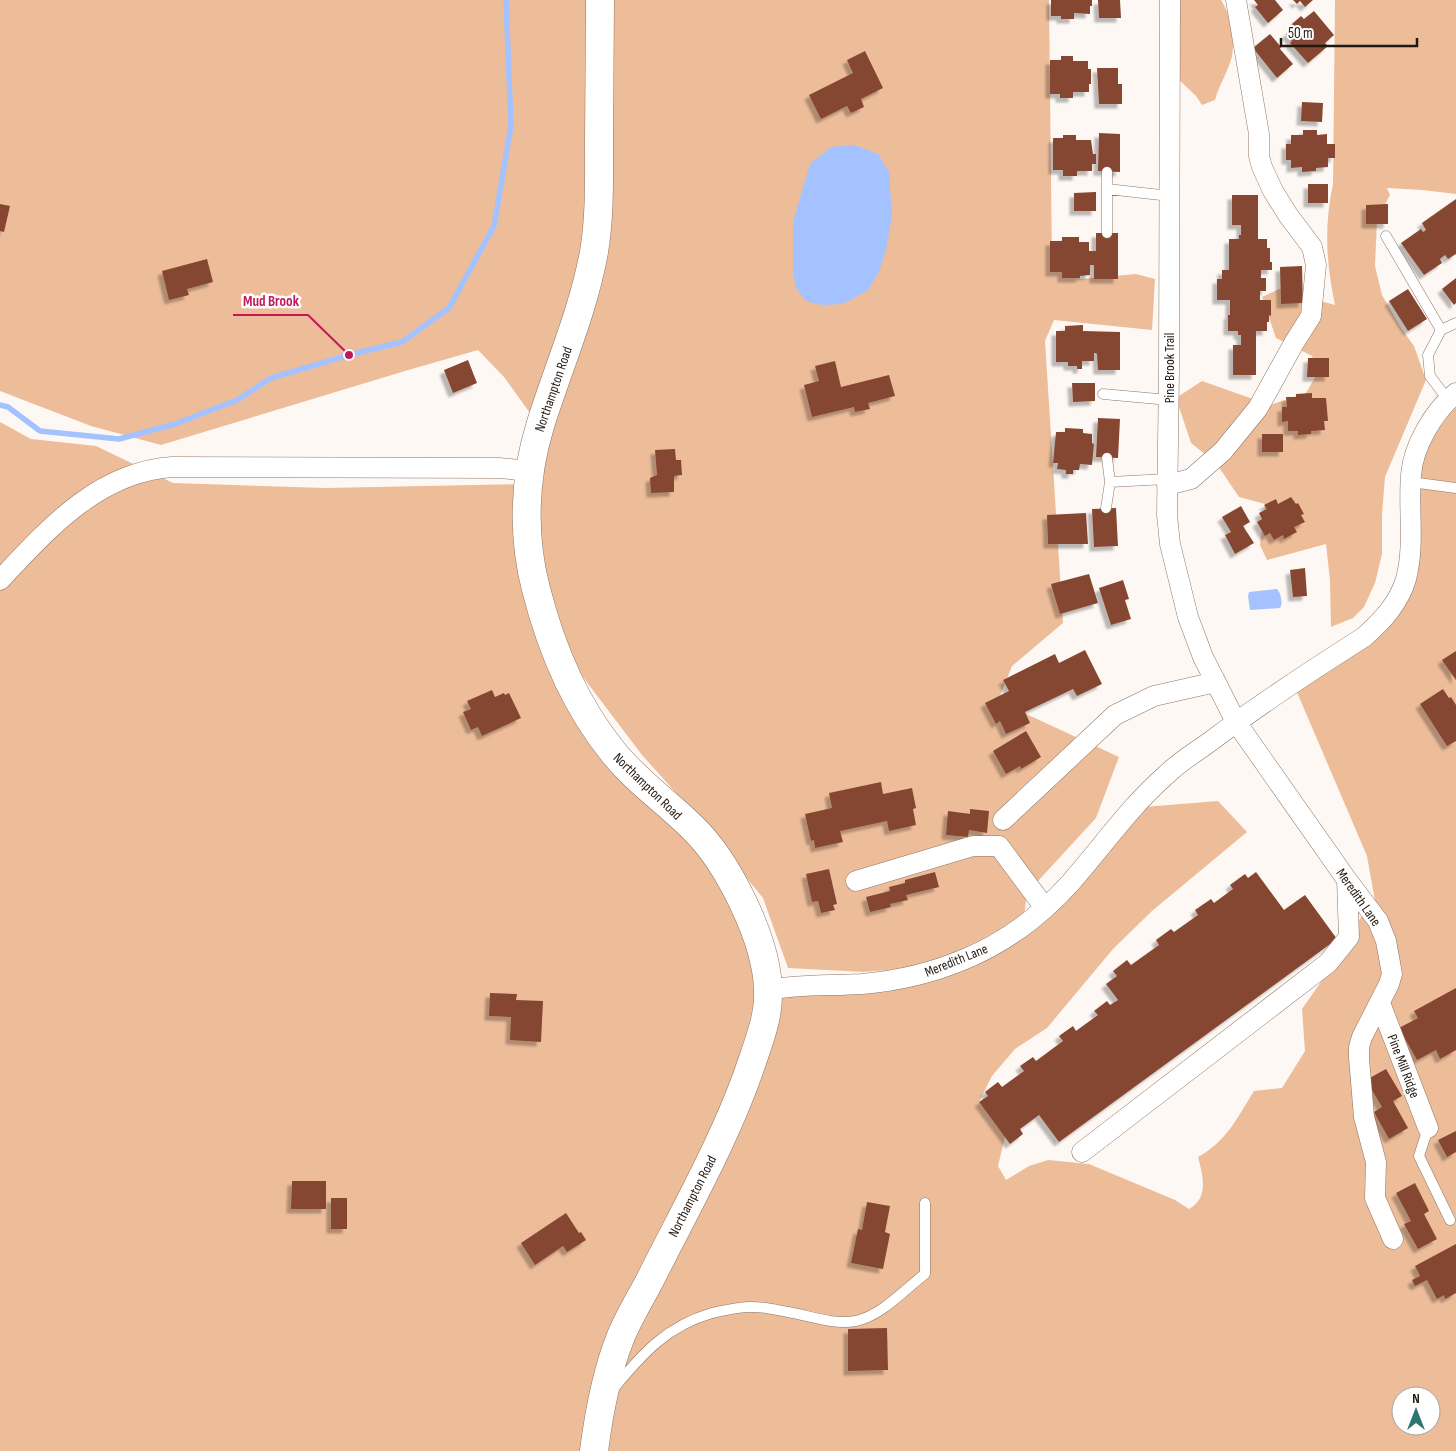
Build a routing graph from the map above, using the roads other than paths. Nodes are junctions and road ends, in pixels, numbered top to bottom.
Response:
1 (600, 0) edge
2 (1170, 0) edge
3 (1236, 0) edge
4 (1108, 172) dead end
5 (1108, 190) junction
6 (1170, 196) junction
7 (1107, 233) dead end
8 (1386, 236) dead end
9 (1456, 323) edge
10 (1441, 330) junction
11 (1103, 394) dead end
12 (1452, 397) edge
13 (1169, 400) junction
14 (1108, 458) dead end
15 (530, 472) junction
16 (1110, 482) junction
17 (1168, 482) junction
18 (1410, 482) junction
19 (1456, 488) edge
20 (1106, 508) dead end
21 (0, 580) edge
22 (1216, 682) junction
23 (1236, 722) junction
24 (1003, 820) dead end
25 (856, 880) dead end
26 (1347, 880) junction
27 (1045, 908) junction
28 (768, 990) junction
29 (1380, 1003) junction
30 (1428, 1128) joint
31 (1082, 1152) dead end
32 (925, 1203) dead end
33 (1450, 1220) dead end
34 (1392, 1239) dead end
35 (600, 1404) junction
36 (594, 1451) edge

1 - 15 street, Northampton Road
2 - 6 street, Pine Brook Trail
3 - 17 street
4 - 5 lane
5 - 6 lane
5 - 7 lane
6 - 13 street, Pine Brook Trail
8 - 10 lane
9 - 10 lane
10 - 12 lane
11 - 13 lane
12 - 18 street, Meredith Lane
13 - 17 street, Pine Brook Trail
14 - 16 lane
15 - 21 street
15 - 28 street, Northampton Road
16 - 17 lane
16 - 20 lane
17 - 22 street, Pine Brook Trail
18 - 19 lane
18 - 23 street, Meredith Lane
22 - 23 street, Pine Brook Trail
22 - 24 street
23 - 26 street, Meredith Lane
23 - 27 street, Meredith Lane
25 - 27 street
26 - 29 street, Meredith Lane
26 - 31 street
27 - 28 street, Meredith Lane
28 - 35 street, Northampton Road
29 - 30 street, Pine Mill Ridge
29 - 34 street, Meredith Lane
30 - 33 lane
32 - 35 lane
35 - 36 street, Northampton Road

